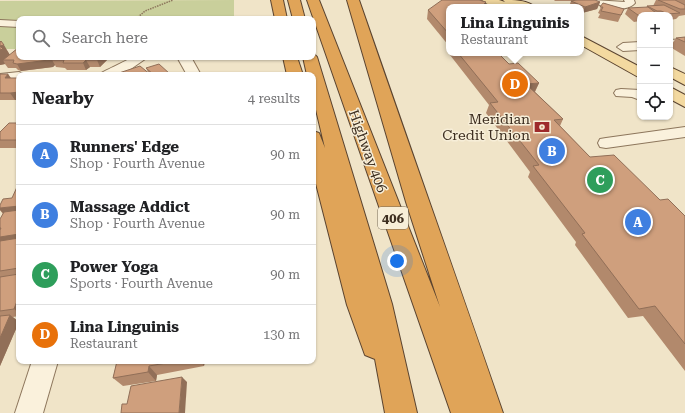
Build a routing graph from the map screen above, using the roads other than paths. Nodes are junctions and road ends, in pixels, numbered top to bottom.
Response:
1 (277, 0) edge
2 (294, 0) edge
3 (313, 0) edge
4 (353, 0) edge
5 (488, 0) edge
6 (509, 0) edge
7 (598, 0) edge
8 (629, 0) edge
9 (499, 4) edge
10 (520, 4) edge
11 (280, 16) edge
12 (298, 16) edge
13 (0, 23) edge
14 (16, 24) edge
15 (584, 29) edge
16 (584, 42) edge
17 (685, 42) edge
18 (673, 43) edge
19 (637, 46) edge
20 (624, 47) junction
21 (637, 54) edge
22 (137, 60) edge
23 (186, 60) edge
24 (291, 60) edge
25 (311, 60) edge
26 (637, 71) edge
27 (114, 72) edge
28 (192, 72) edge
29 (294, 72) edge
30 (314, 72) edge
31 (673, 73) edge
32 (16, 76) edge
33 (0, 78) edge
34 (316, 79) edge
35 (685, 80) edge
36 (621, 93) dead end
37 (637, 94) edge
38 (673, 94) edge
39 (685, 102) edge
40 (685, 132) edge
41 (606, 143) dead end
42 (316, 148) edge
43 (44, 364) edge
44 (29, 413) edge
45 (400, 413) edge
46 (467, 413) edge
47 (487, 413) edge

1 - 11 highway
2 - 12 highway
3 - 46 highway, Highway 406 / 406
4 - 47 highway
5 - 9 main road
6 - 10 main road
7 - 8 street
13 - 14 street
15 - 20 main road
16 - 26 main road
17 - 18 street
19 - 20 street
20 - 21 main road
22 - 27 street
23 - 28 street
24 - 29 highway
25 - 30 highway, Highway 406 / 406
31 - 35 main road
32 - 33 street
34 - 45 highway, Highway 406 / 406
36 - 37 street
38 - 39 main road
40 - 41 street
42 - 45 highway
43 - 44 street

